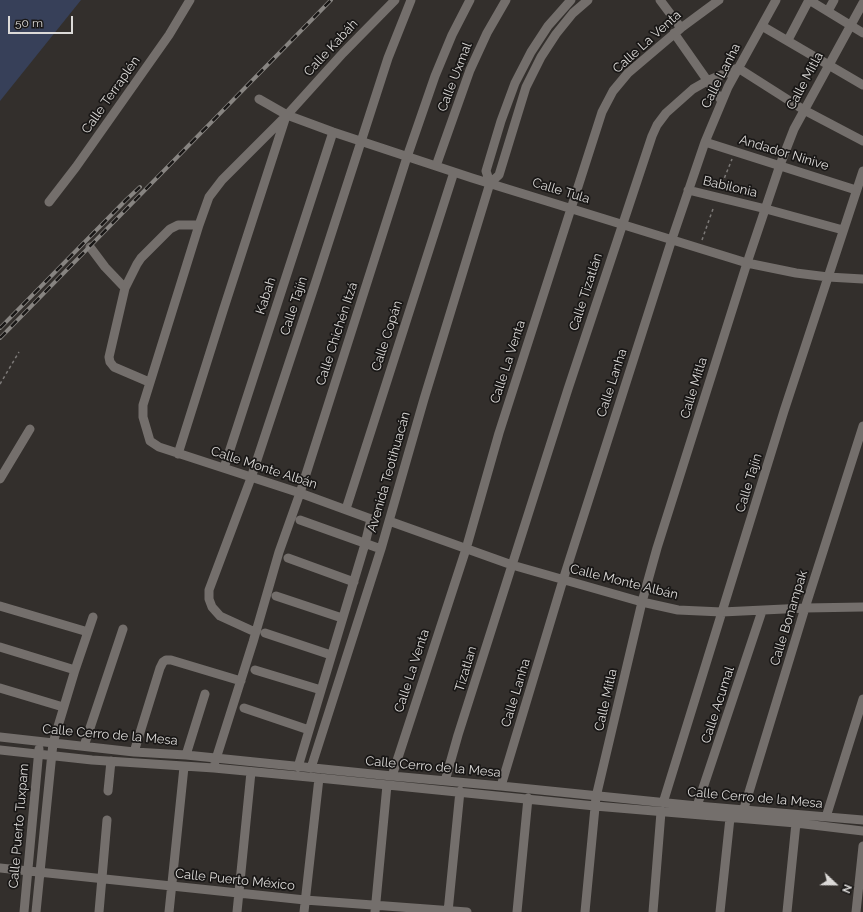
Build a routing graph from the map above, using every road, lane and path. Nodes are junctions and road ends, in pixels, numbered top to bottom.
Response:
1 (190, 0) edge
2 (395, 0) edge
3 (411, 0) edge
4 (470, 0) edge
5 (506, 0) edge
6 (571, 0) edge
7 (588, 0) edge
8 (660, 0) edge
9 (719, 0) edge
10 (776, 0) edge
11 (809, 0) edge
12 (834, 0) edge
13 (863, 3) edge
14 (828, 11) junction
15 (762, 26) junction
16 (850, 26) junction
17 (678, 31) junction
18 (863, 33) edge
19 (788, 40) junction
20 (531, 52) junction
21 (541, 57) junction
22 (829, 64) junction
23 (738, 68) junction
24 (707, 81) junction
25 (863, 85) edge
26 (259, 99) dead end
27 (721, 100) junction
28 (804, 110) junction
29 (287, 115) junction
30 (333, 132) junction
31 (863, 140) edge
32 (361, 142) junction
33 (705, 142) junction
34 (407, 157) junction
35 (780, 165) junction
36 (436, 166) junction
37 (863, 171) edge
38 (454, 172) junction
39 (490, 183) junction
40 (688, 190) junction
41 (856, 190) junction
42 (49, 202) dead end
43 (571, 208) junction
44 (766, 208) junction
45 (622, 224) junction
46 (199, 225) junction
47 (843, 230) junction
48 (672, 239) junction
49 (90, 247) dead end
50 (747, 263) junction
51 (828, 277) junction
52 (863, 279) edge
53 (126, 288) junction
54 (19, 352) dead end
55 (149, 382) junction
56 (0, 384) edge
57 (863, 426) edge
58 (30, 429) dead end
59 (150, 441) joint
60 (178, 454) junction
61 (224, 468) junction
62 (251, 478) junction
63 (0, 479) edge
64 (300, 493) junction
65 (346, 509) junction
66 (300, 520) dead end
67 (389, 521) junction
68 (365, 544) junction
69 (381, 549) junction
70 (466, 549) junction
71 (288, 558) dead end
72 (512, 565) junction
73 (564, 580) junction
74 (354, 582) junction
75 (276, 596) dead end
76 (642, 602) junction
77 (0, 606) edge
78 (863, 607) edge
79 (805, 608) junction
80 (762, 611) junction
81 (722, 612) junction
82 (93, 617) dead end
83 (342, 618) junction
84 (123, 629) dead end
85 (88, 632) junction
86 (260, 632) junction
87 (0, 647) edge
88 (331, 655) junction
89 (75, 670) junction
90 (255, 670) dead end
91 (241, 681) junction
92 (322, 687) junction
93 (0, 688) edge
94 (336, 689) junction
95 (205, 694) dead end
96 (863, 699) edge
97 (63, 707) junction
98 (244, 708) dead end
99 (309, 730) junction
100 (0, 737) edge
101 (40, 742) junction
102 (53, 743) junction
103 (84, 746) junction
104 (0, 750) edge
105 (134, 752) junction
106 (39, 754) junction
107 (51, 755) junction
108 (186, 755) junction
109 (216, 758) junction
110 (111, 761) junction
111 (184, 767) junction
112 (298, 767) junction
113 (214, 768) junction
114 (311, 768) junction
115 (252, 772) junction
116 (319, 778) junction
117 (389, 780) junction
118 (445, 781) junction
119 (501, 786) junction
120 (108, 791) dead end
121 (460, 791) junction
122 (528, 798) junction
123 (596, 801) junction
124 (698, 806) junction
125 (662, 807) junction
126 (742, 814) junction
127 (826, 817) junction
128 (730, 818) junction
129 (107, 820) dead end
130 (863, 820) edge
131 (796, 823) junction
132 (863, 831) edge
133 (863, 846) edge
134 (0, 868) edge
135 (28, 870) junction
136 (40, 872) junction
137 (102, 878) junction
138 (171, 886) junction
139 (238, 893) junction
140 (305, 900) junction
141 (375, 908) edge
142 (448, 911) edge
143 (24, 912) edge
144 (36, 912) edge
145 (99, 912) edge
146 (169, 912) edge
147 (236, 912) edge
148 (304, 912) edge
149 (467, 912) edge
150 (517, 912) edge
151 (585, 912) edge
152 (653, 912) edge
153 (720, 912) edge
154 (787, 912) edge
155 (856, 912) edge

1 - 42 street, Calle Terraplén
2 - 29 street, Calle Kabáh
3 - 32 street
4 - 34 street, Calle Chichén Itzá
5 - 36 street, Calle Uxmal
6 - 20 street
7 - 21 street
8 - 17 street
9 - 17 street, Calle La Venta
10 - 15 street, Calle Lanha
11 - 14 street
11 - 19 street
12 - 14 street
13 - 16 street, Calle Mitla
14 - 16 street
15 - 19 street
15 - 23 street, Calle Lanha
16 - 18 street
16 - 22 street, Calle Mitla
17 - 24 street
17 - 43 street, Calle La Venta
19 - 22 street
20 - 21 street
20 - 39 street
21 - 39 street
22 - 25 street
22 - 28 street, Calle Mitla
23 - 24 street, Calle Tizatlán
23 - 27 street, Calle Lanha
23 - 28 street
24 - 27 street
24 - 45 street, Calle Tizatlán
26 - 29 street, Calle Tula
27 - 33 street, Calle Lanha
28 - 31 street
28 - 35 street, Calle Mitla
29 - 30 street, Calle Tula
29 - 46 street, Calle Kabáh
29 - 60 street
30 - 32 street, Calle Tula
30 - 61 street, Kabah
32 - 34 street, Calle Tula
32 - 62 street, Calle Tajín
33 - 35 street, Andador Ninive
33 - 40 street, Calle Lanha
34 - 36 street, Calle Tula
34 - 64 street, Calle Chichén Itzá
35 - 41 street, Andador Ninive
35 - 44 street, Calle Mitla
36 - 38 street, Calle Tula
37 - 41 street, Calle Tajín
38 - 39 street, Calle Tula
38 - 65 street, Calle Copán
39 - 43 street, Calle Tula
39 - 67 street, Avenida Teotihuacán
40 - 44 street, Babilonia
40 - 48 street, Calle Lanha
41 - 47 street, Calle Tajín
43 - 45 street, Calle Tula
43 - 70 street, Calle La Venta
44 - 47 street, Babilonia
44 - 50 street, Calle Mitla
45 - 48 street, Calle Tula
45 - 72 street, Calle Tizatlán
46 - 53 street
46 - 55 street, Calle Kabáh
47 - 51 street, Calle Tajín
48 - 50 street, Calle Tula
48 - 73 street, Calle Lanha
49 - 53 street
50 - 51 street, Calle Tula
50 - 76 street, Calle Mitla
51 - 52 street, Calle Tula
51 - 81 street, Calle Tajín
53 - 55 street
54 - 56 path
55 - 59 street, Calle Kabáh
57 - 79 street, Calle Bonampak
58 - 63 street
59 - 60 street, Calle Monte Albán
60 - 61 street, Calle Monte Albán
61 - 62 street, Calle Monte Albán
62 - 64 street, Calle Monte Albán
62 - 86 street, Calle Tajín
64 - 65 street, Calle Monte Albán
64 - 86 street, Calle Chichén Itzá
65 - 68 street, Calle Monte Albán
66 - 68 street
67 - 69 street, Avenida Teotihuacán
67 - 70 street, Calle Monte Albán
68 - 69 street
68 - 74 street
69 - 94 street, Avenida Teotihuacán
70 - 72 street, Calle Monte Albán
70 - 117 street, Calle La Venta
71 - 74 street
72 - 73 street, Calle Monte Albán
72 - 118 street, Tizatlan
73 - 76 street, Calle Monte Albán
73 - 119 street, Calle Lanha
74 - 83 street
75 - 83 street
76 - 81 street, Calle Monte Albán
76 - 123 street, Calle Mitla
77 - 85 street
78 - 79 street, Calle Monte Albán
79 - 80 street, Calle Monte Albán
79 - 126 street, Calle Bonampak
80 - 81 street, Calle Monte Albán
80 - 124 street, Calle Acumal
81 - 125 street, Calle Tajín
82 - 85 street, Calle Puerto Tuxpam
83 - 88 street
84 - 103 street
85 - 89 street, Calle Puerto Tuxpam
86 - 88 street
86 - 91 street, Calle Chichén Itzá
87 - 89 street
88 - 92 street
89 - 97 street, Calle Puerto Tuxpam
90 - 92 street
91 - 105 street
91 - 109 street, Calle Chichén Itzá
92 - 94 street
92 - 99 street
93 - 97 street
94 - 114 street, Avenida Teotihuacán
95 - 108 street
96 - 127 street
97 - 102 street, Calle Puerto Tuxpam
98 - 99 street
99 - 112 street
100 - 101 street, Calle Cerro de la Mesa
101 - 102 street, Calle Cerro de la Mesa
101 - 106 street, Calle Puerto Tuxpam
102 - 103 street, Calle Cerro de la Mesa
102 - 107 street, Calle Puerto Tuxpam
103 - 105 street, Calle Cerro de la Mesa
104 - 106 street, Calle Cerro de la Mesa
105 - 108 street, Calle Cerro de la Mesa
106 - 107 street, Calle Cerro de la Mesa
106 - 135 street, Calle Puerto Tuxpam
107 - 110 street, Calle Cerro de la Mesa
107 - 136 street, Calle Puerto Tuxpam
108 - 109 street, Calle Cerro de la Mesa
109 - 112 street, Calle Cerro de la Mesa
109 - 113 street, Calle Chichén Itzá
110 - 111 street, Calle Cerro de la Mesa
110 - 120 street
111 - 113 street, Calle Cerro de la Mesa
111 - 138 street
112 - 114 street, Calle Cerro de la Mesa
113 - 115 street, Calle Cerro de la Mesa
114 - 117 street, Calle Cerro de la Mesa
115 - 116 street, Calle Cerro de la Mesa
115 - 139 street
116 - 117 street, Calle Cerro de la Mesa
116 - 140 street
117 - 118 street, Calle Cerro de la Mesa
117 - 121 street, Calle Cerro de la Mesa
117 - 141 street, Calle La Venta
118 - 119 street, Calle Cerro de la Mesa
119 - 123 street, Calle Cerro de la Mesa
121 - 122 street, Calle Cerro de la Mesa
121 - 142 street
122 - 123 street, Calle Cerro de la Mesa
122 - 150 street
123 - 125 street, Calle Cerro de la Mesa
123 - 151 street, Calle Mitla
124 - 125 street, Calle Cerro de la Mesa
124 - 126 street, Calle Cerro de la Mesa
125 - 128 street, Calle Cerro de la Mesa
125 - 152 street, Calle Tajín
126 - 127 street, Calle Cerro de la Mesa
126 - 128 street, Calle Cerro de la Mesa
126 - 131 street, Calle Cerro de la Mesa
127 - 130 street, Calle Cerro de la Mesa
128 - 153 street
129 - 137 street
131 - 132 street, Calle Cerro de la Mesa
131 - 154 street
133 - 155 street
134 - 135 street, Calle Puerto México
135 - 136 street, Calle Puerto México
135 - 143 street, Calle Puerto Tuxpam
136 - 137 street, Calle Puerto México
136 - 144 street, Calle Puerto Tuxpam
137 - 138 street, Calle Puerto México
137 - 145 street
138 - 139 street, Calle Puerto México
138 - 146 street
139 - 140 street, Calle Puerto México
139 - 147 street
140 - 141 street, Calle Puerto México
140 - 148 street
141 - 142 street, Calle Puerto México
142 - 149 street, Calle Puerto México

